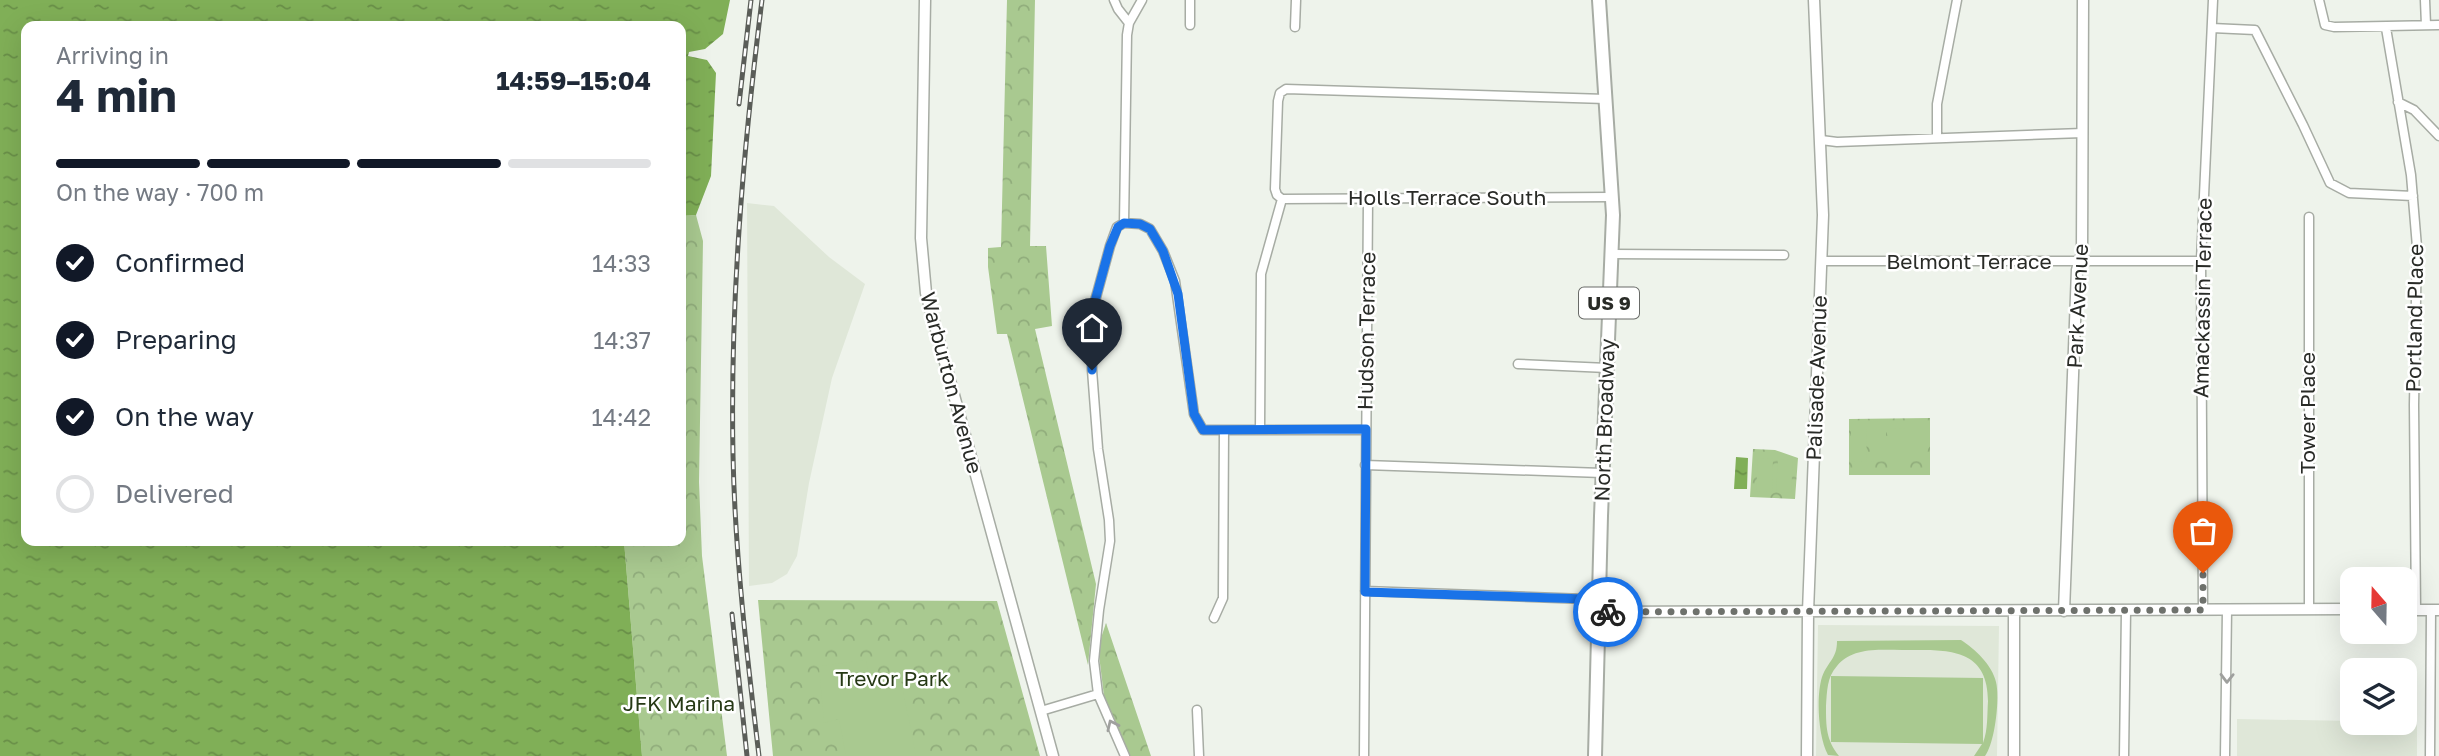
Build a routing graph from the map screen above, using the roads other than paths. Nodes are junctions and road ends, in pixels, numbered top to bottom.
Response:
1 (925, 0) edge
2 (1114, 0) edge
3 (1142, 0) edge
4 (1191, 0) edge
5 (1296, 0) edge
6 (1598, 0) edge
7 (1814, 0) edge
8 (1957, 0) edge
9 (2083, 0) edge
10 (2213, 0) edge
11 (2319, 0) edge
12 (2425, 0) edge
13 (1129, 23) junction
14 (1190, 25) dead end
15 (2426, 25) junction
16 (2439, 25) edge
17 (1295, 27) dead end
18 (2213, 28) junction
19 (2386, 28) junction
20 (1606, 99) junction
21 (2398, 102) junction
22 (2083, 133) junction
23 (2439, 136) edge
24 (1937, 138) junction
25 (1821, 140) junction
26 (2413, 196) junction
27 (1612, 197) junction
28 (1282, 199) junction
29 (1368, 199) junction
30 (2309, 217) dead end
31 (1124, 223) junction
32 (1611, 254) junction
33 (1784, 255) dead end
34 (1822, 261) junction
35 (2201, 261) junction
36 (2079, 262) junction
37 (1518, 363) dead end
38 (1607, 368) junction
39 (1260, 429) junction
40 (1366, 429) junction
41 (1224, 430) junction
42 (1366, 465) junction
43 (1602, 473) junction
44 (2411, 567) edge
45 (1365, 592) junction
46 (1598, 606) junction
47 (2309, 609) junction
48 (2203, 610) junction
49 (2227, 610) junction
50 (2340, 610) edge
51 (2417, 610) edge
52 (2435, 610) edge
53 (2014, 611) junction
54 (2064, 611) junction
55 (2126, 611) junction
56 (1808, 612) junction
57 (1214, 618) dead end
58 (1098, 694) junction
59 (1197, 710) dead end
60 (1041, 711) junction
61 (1053, 756) edge
62 (1125, 756) edge
63 (1199, 756) edge
64 (1364, 756) edge
65 (1595, 756) edge
66 (1807, 756) edge
67 (2014, 756) edge
68 (2124, 756) edge
69 (2225, 756) edge
70 (2431, 756) edge

1 - 60 street, Warburton Avenue
2 - 13 street
3 - 13 street
4 - 14 street
5 - 17 street
6 - 20 main road, North Broadway / US 9
7 - 25 street, Palisade Avenue
8 - 24 street
9 - 22 street, Park Avenue
10 - 18 street, Amackassin Terrace
11 - 19 street
12 - 15 street
13 - 31 street
15 - 16 street
15 - 19 street
18 - 26 street
18 - 35 street, Amackassin Terrace
19 - 21 street, Portland Place
20 - 27 main road, North Broadway / US 9
20 - 28 street
21 - 23 street
21 - 26 street, Portland Place
22 - 24 street
22 - 36 street, Park Avenue
24 - 25 street
25 - 34 street, Palisade Avenue
26 - 44 street, Portland Place
27 - 29 street, Holls Terrace South
27 - 32 main road, North Broadway / US 9
28 - 29 street, Holls Terrace South
28 - 39 street
29 - 40 street, Hudson Terrace
30 - 47 street, Tower Place
31 - 41 street
31 - 58 street
32 - 33 street
32 - 38 main road, North Broadway / US 9
34 - 36 street, Belmont Terrace
34 - 56 street, Palisade Avenue
35 - 36 street, Belmont Terrace
35 - 48 street, Amackassin Terrace
36 - 54 street, Park Avenue
37 - 38 street
38 - 43 main road, North Broadway / US 9
39 - 40 street
39 - 41 street
40 - 42 street, Hudson Terrace
41 - 57 street
42 - 43 street
42 - 45 street, Hudson Terrace
43 - 46 main road, North Broadway / US 9
45 - 46 street
45 - 64 street, Hudson Terrace
46 - 56 street
46 - 65 main road, North Broadway / US 9
47 - 49 street
47 - 50 street
48 - 49 street
48 - 55 street
49 -> 69 street
51 - 52 street
52 - 70 street
53 - 54 street
53 - 56 street
53 - 67 street
54 - 55 street
55 - 68 street
56 - 66 street, Palisade Avenue
58 - 60 street
62 -> 58 street
59 - 63 street
60 - 61 street, Warburton Avenue

